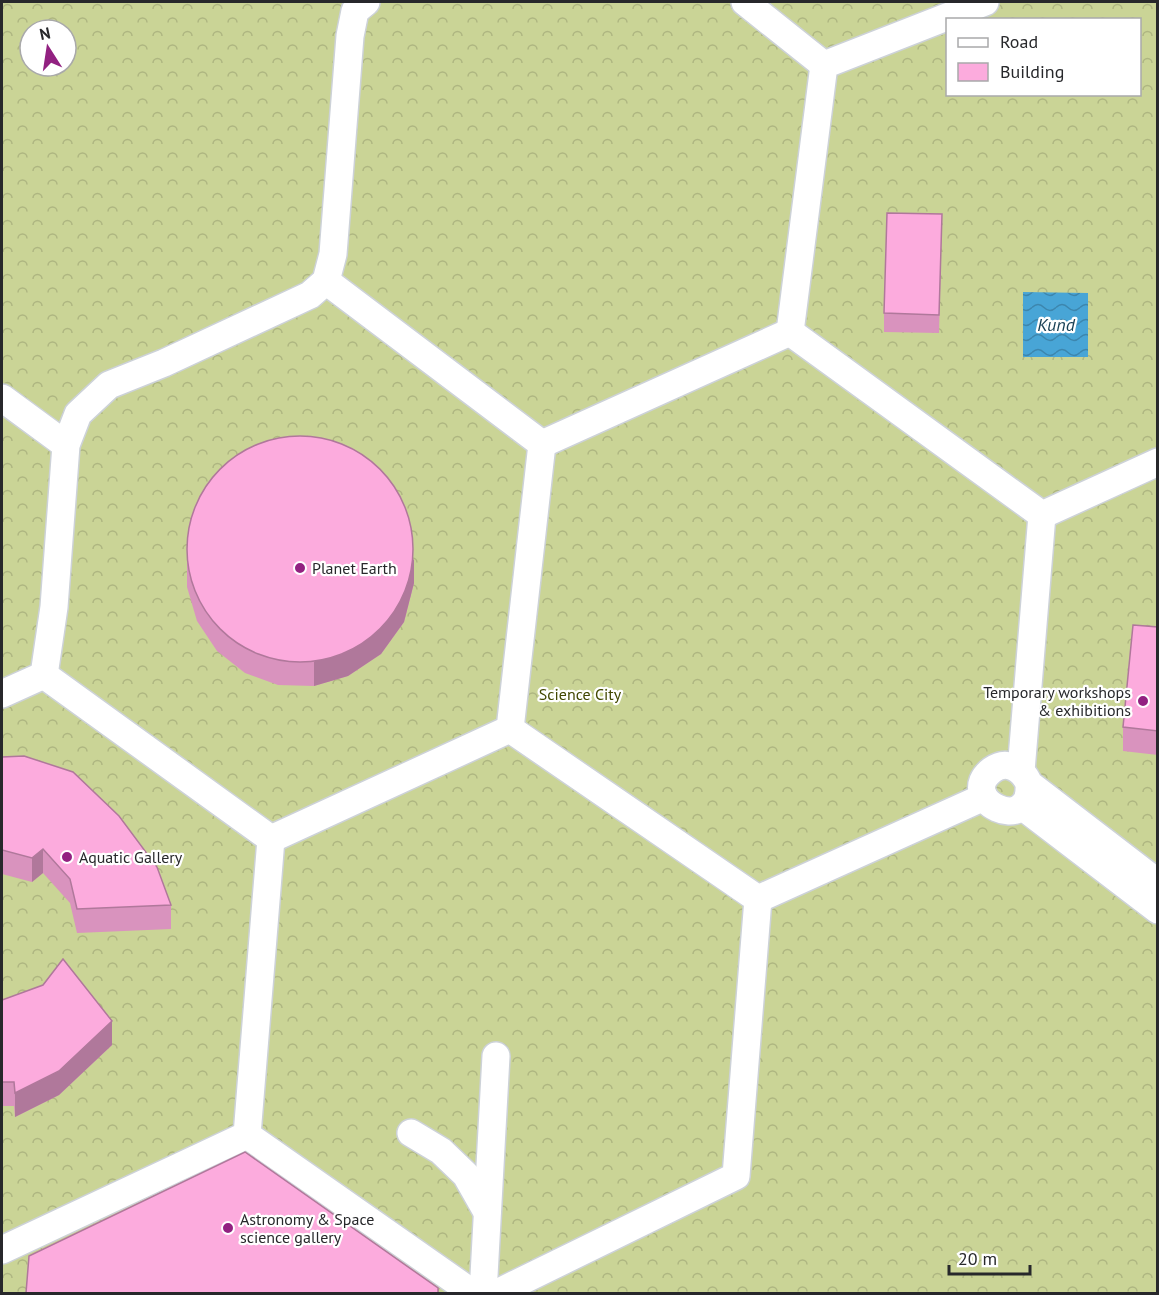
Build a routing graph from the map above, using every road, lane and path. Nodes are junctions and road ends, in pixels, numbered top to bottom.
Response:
1 (366, 2) edge
2 (745, 2) edge
3 (985, 2) edge
4 (824, 65) junction
5 (326, 281) junction
6 (790, 332) junction
7 (2, 398) edge
8 (542, 444) junction
9 (66, 445) junction
10 (1158, 462) edge
11 (1042, 515) junction
12 (44, 675) junction
13 (2, 694) edge
14 (510, 729) junction
15 (1024, 787) junction
16 (984, 797) junction
17 (272, 839) junction
18 (1158, 883) edge
19 (758, 899) junction
20 (1158, 910) edge
21 (496, 1056) dead end
22 (411, 1133) dead end
23 (247, 1135) junction
24 (487, 1212) junction
25 (2, 1250) edge
26 (474, 1293) edge
27 (483, 1293) edge
28 (495, 1293) edge

1 - 5 lane
2 - 4 lane
3 - 4 lane
4 - 6 lane
5 - 8 lane
5 - 9 lane
6 - 8 lane
6 - 11 lane
7 - 9 lane
8 - 14 lane
9 - 12 lane
10 - 11 lane
11 - 15 lane
12 - 13 lane
12 - 17 lane
14 - 17 lane
14 - 19 lane
15 - 16 lane
15 - 16 lane
15 - 18 lane
15 - 20 lane
16 - 19 lane
17 - 23 lane
19 - 28 lane
21 - 24 lane
22 - 24 lane
23 - 25 lane
23 - 26 lane
24 - 27 lane

